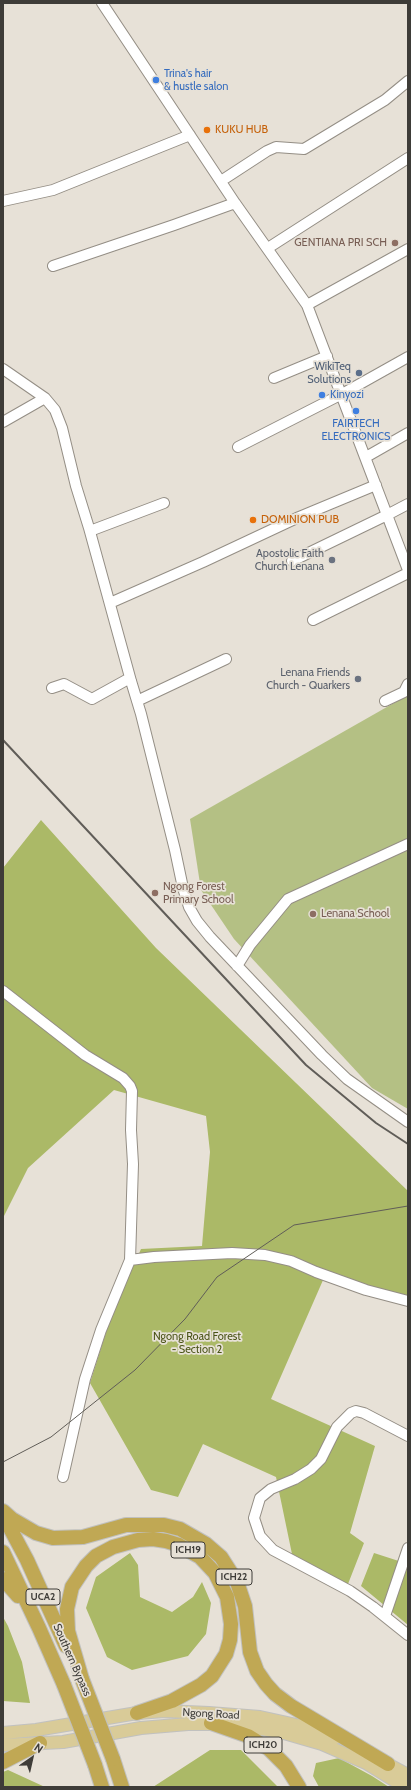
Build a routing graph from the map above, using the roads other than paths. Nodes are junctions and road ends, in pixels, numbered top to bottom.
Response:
1 (102, 3) edge
2 (408, 81) edge
3 (190, 136) junction
4 (408, 158) edge
5 (221, 181) junction
6 (3, 201) edge
7 (235, 203) junction
8 (268, 248) junction
9 (408, 249) edge
10 (53, 266) dead end
11 (307, 305) junction
12 (327, 356) junction
13 (408, 357) edge
14 (3, 369) edge
15 (274, 378) dead end
16 (342, 394) junction
17 (45, 398) junction
18 (3, 422) edge
19 (408, 433) edge
20 (238, 447) dead end
21 (366, 457) junction
22 (376, 485) junction
23 (164, 503) dead end
24 (408, 504) edge
25 (387, 515) junction
26 (90, 531) junction
27 (405, 552) edge
28 (292, 561) dead end
29 (408, 571) edge
30 (110, 603) junction
31 (313, 620) dead end
32 (226, 659) dead end
33 (130, 678) junction
34 (408, 684) edge
35 (52, 688) dead end
36 (137, 701) junction
37 (385, 701) dead end
38 (408, 844) edge
39 (237, 966) junction
40 (3, 990) edge
41 (408, 1122) edge
42 (130, 1260) junction
43 (408, 1301) edge
44 (408, 1436) edge
45 (63, 1476) dead end
46 (3, 1511) edge
47 (3, 1515) edge
48 (408, 1548) edge
49 (3, 1552) edge
50 (3, 1579) edge
51 (29, 1608) junction
52 (385, 1616) junction
53 (408, 1635) edge
54 (82, 1680) junction
55 (137, 1713) junction
56 (211, 1723) junction
57 (3, 1733) edge
58 (40, 1743) junction
59 (3, 1745) edge
60 (3, 1762) edge
61 (388, 1764) junction
62 (408, 1775) edge
63 (102, 1787) edge
64 (122, 1787) edge
65 (298, 1787) edge
66 (405, 1787) edge

1 - 3 street
2 - 5 street
3 - 5 street
3 - 6 street
4 - 8 street
5 - 7 street
7 - 8 street
7 - 10 street
8 - 11 street
9 - 11 street
11 - 12 street
12 - 15 street
12 - 16 street
13 - 16 street
14 - 17 street
16 - 20 street
16 - 21 street
17 - 18 street
17 - 26 street
19 - 21 street
21 - 22 street
22 - 25 street
22 - 30 street
23 - 26 street
24 - 25 street
25 - 27 street
25 - 28 street
26 - 30 street
27 - 29 street
29 - 31 street
30 - 33 street
32 - 36 street
33 - 35 street
33 - 36 street
34 - 37 street
36 - 39 street
38 - 39 street
39 - 41 street
40 - 42 street
42 - 43 street
42 - 45 street
44 - 52 street
46 - 61 highway, ICH22
47 - 54 highway, Southern Bypass / UCA2
48 - 52 street
49 - 51 highway, Southern Bypass / UCA2
50 - 51 highway
51 - 63 highway, Southern Bypass / UCA2, bridge
52 - 53 street
54 - 55 highway, ICH19
54 - 64 highway, Southern Bypass / UCA2, bridge
55 - 57 main road, Ngong Road
55 - 61 main road, Ngong Road
56 - 58 main road, Ngong Road
56 - 65 highway, ICH20
56 - 66 main road, Ngong Road
58 - 59 main road, Ngong Road
58 - 60 highway
61 - 62 main road, Ngong Road

